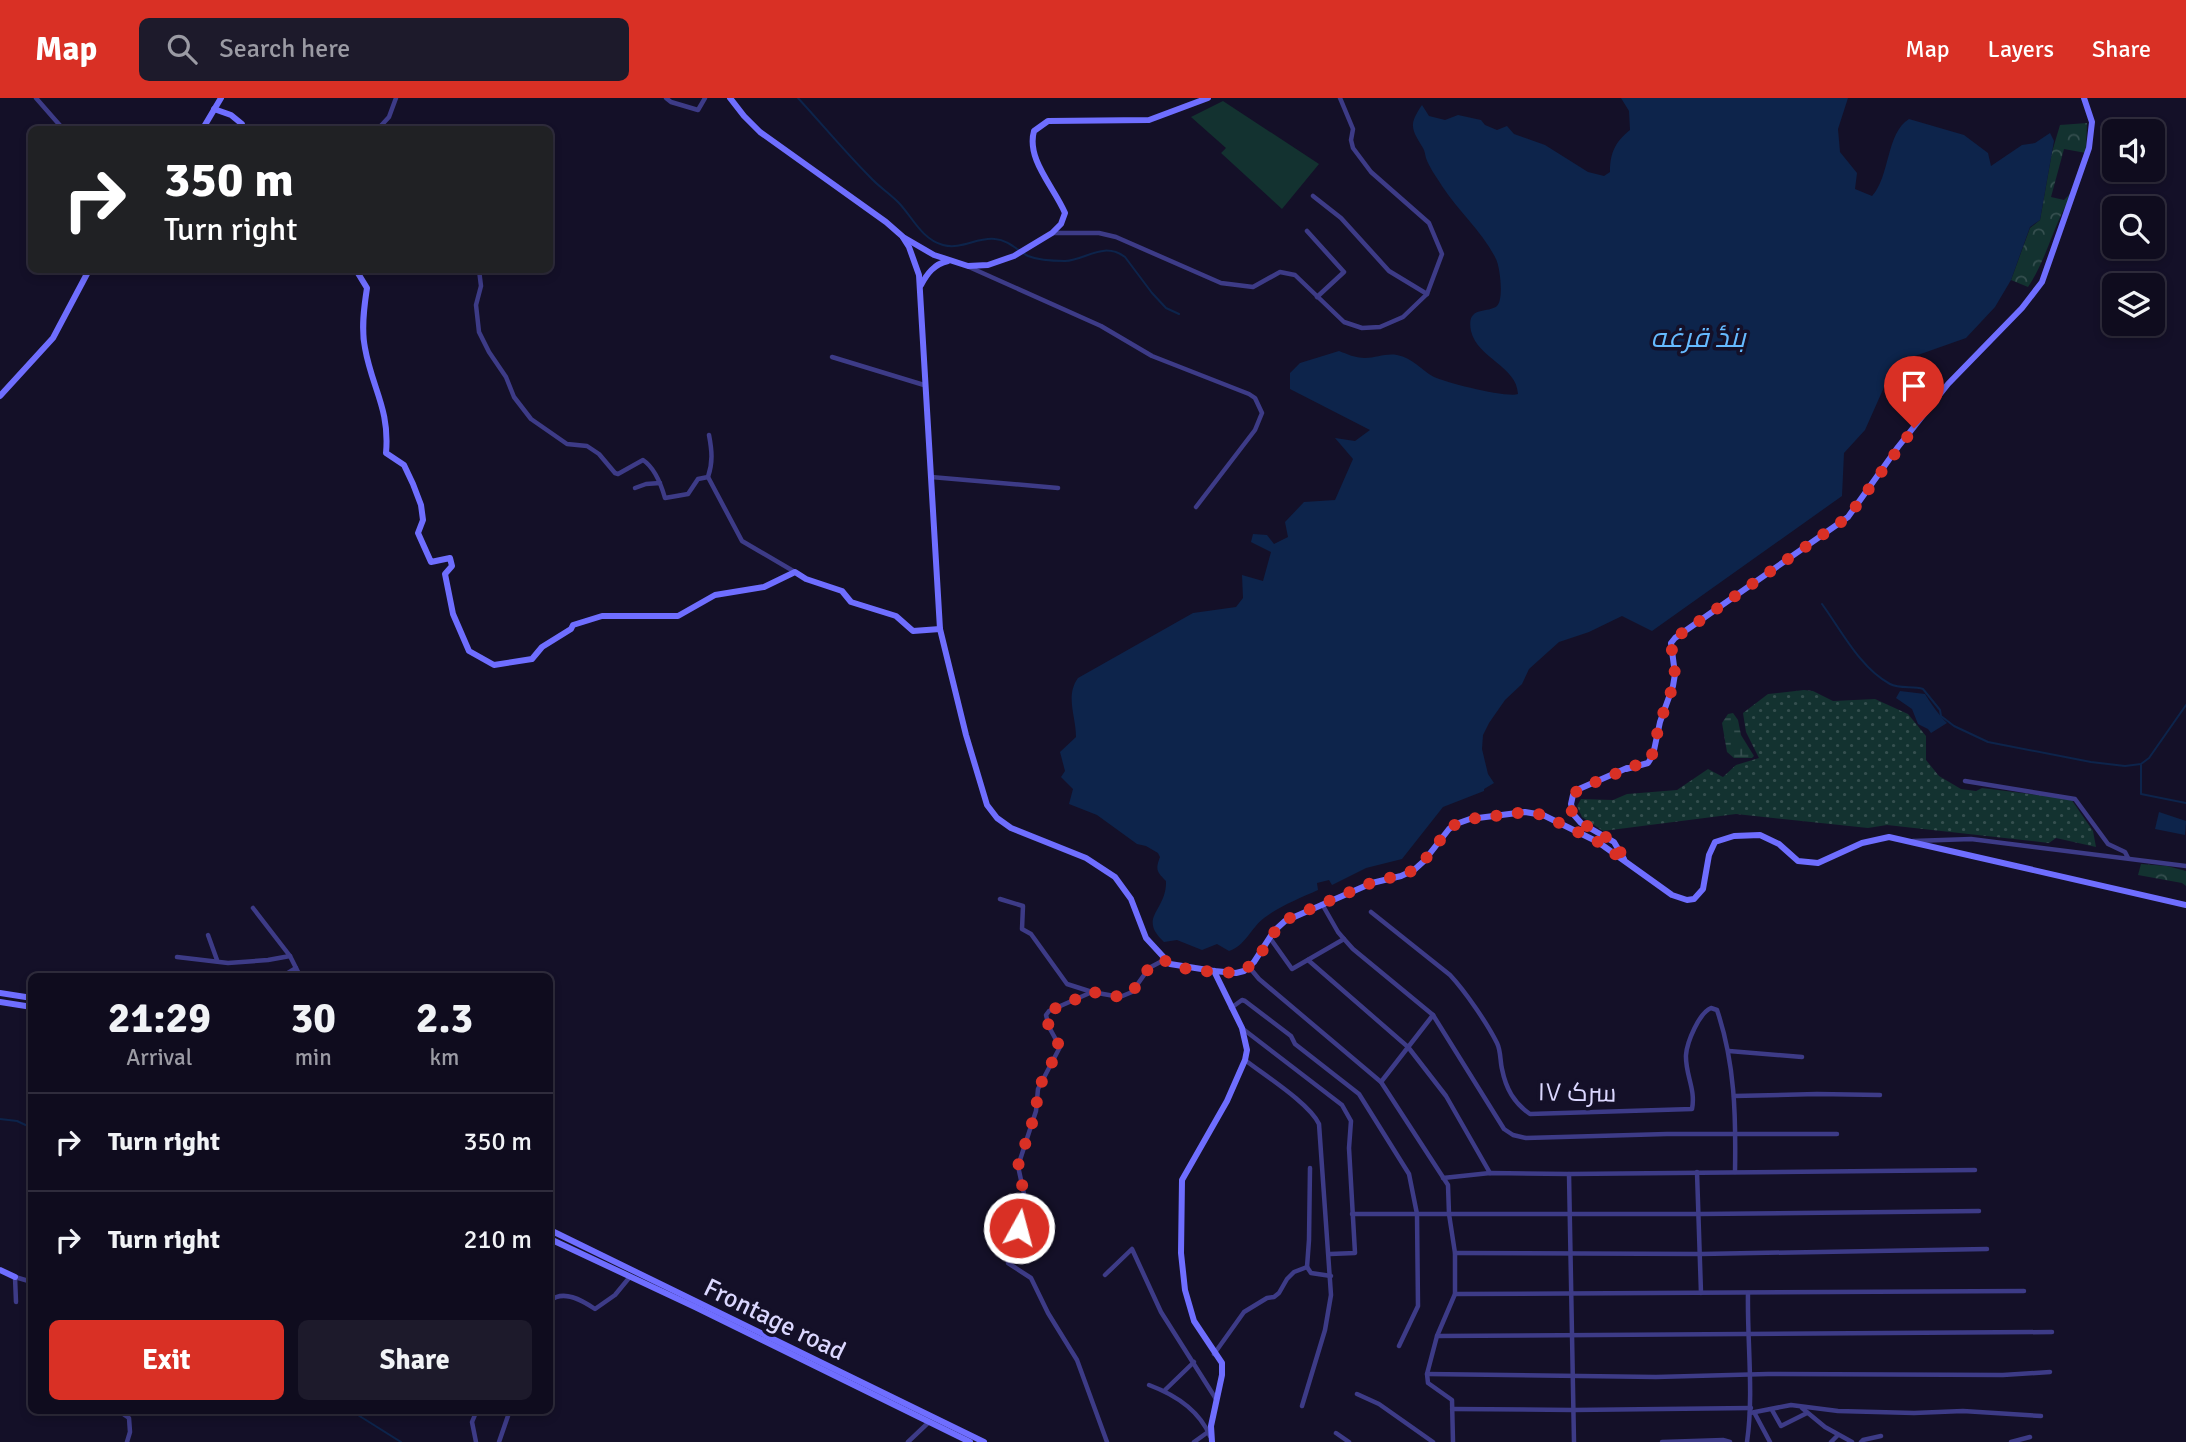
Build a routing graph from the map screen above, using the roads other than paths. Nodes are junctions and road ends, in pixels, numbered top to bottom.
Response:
1 (36, 98) edge
2 (221, 98) edge
3 (396, 98) edge
4 (666, 98) edge
5 (705, 98) edge
6 (730, 98) edge
7 (1208, 98) edge
8 (1340, 98) edge
9 (2084, 98) edge
10 (214, 109) junction
11 (60, 126) edge
12 (204, 126) edge
13 (242, 126) edge
14 (381, 126) edge
15 (1313, 196) dead end
16 (1307, 232) dead end
17 (1052, 233) junction
18 (902, 236) junction
19 (957, 261) junction
20 (968, 266) junction
21 (87, 273) edge
22 (358, 273) edge
23 (479, 273) edge
24 (920, 286) junction
25 (1426, 295) junction
26 (1317, 297) junction
27 (832, 357) dead end
28 (924, 385) junction
29 (0, 396) edge
30 (709, 435) dead end
31 (708, 477) junction
32 (931, 477) junction
33 (660, 483) junction
34 (635, 488) dead end
35 (1058, 488) dead end
36 (1196, 507) dead end
37 (796, 572) junction
38 (940, 629) junction
39 (1965, 781) dead end
40 (1912, 841) junction
41 (2128, 858) junction
42 (1625, 861) junction
43 (2186, 866) edge
44 (1000, 899) dead end
45 (1322, 904) junction
46 (2186, 905) edge
47 (253, 908) dead end
48 (1371, 912) dead end
49 (208, 935) dead end
50 (1269, 937) junction
51 (1344, 939) junction
52 (290, 956) junction
53 (177, 957) dead end
54 (1164, 960) junction
55 (1308, 960) junction
56 (217, 961) junction
57 (1250, 967) junction
58 (296, 968) junction
59 (1214, 971) junction
60 (288, 973) edge
61 (298, 973) edge
62 (1092, 992) junction
63 (0, 993) edge
64 (28, 997) edge
65 (0, 1002) edge
66 (28, 1006) edge
67 (1231, 1008) junction
68 (1433, 1015) junction
69 (1242, 1028) junction
70 (1408, 1047) junction
71 (1729, 1052) junction
72 (1802, 1056) dead end
73 (1245, 1060) junction
74 (1381, 1082) junction
75 (1880, 1095) dead end
76 (1734, 1096) junction
77 (1736, 1134) junction
78 (1837, 1134) dead end
79 (1310, 1168) dead end
80 (1975, 1170) dead end
81 (1696, 1172) junction
82 (1735, 1172) junction
83 (1490, 1173) junction
84 (1569, 1174) junction
85 (1443, 1178) junction
86 (1979, 1211) dead end
87 (1352, 1214) junction
88 (1417, 1214) junction
89 (1449, 1214) junction
90 (1569, 1214) junction
91 (1700, 1214) junction
92 (553, 1231) edge
93 (553, 1240) edge
94 (1987, 1249) dead end
95 (1455, 1253) junction
96 (1330, 1254) junction
97 (1572, 1254) junction
98 (1701, 1254) junction
99 (1307, 1267) junction
100 (0, 1270) edge
101 (1105, 1275) dead end
102 (1331, 1276) junction
103 (15, 1277) junction
104 (629, 1278) junction
105 (28, 1281) edge
106 (2024, 1291) dead end
107 (1701, 1293) junction
108 (1748, 1293) junction
109 (1455, 1294) junction
110 (1573, 1295) junction
111 (553, 1299) edge
112 (16, 1302) dead end
113 (2052, 1332) dead end
114 (1747, 1334) junction
115 (1437, 1336) junction
116 (1573, 1336) junction
117 (1399, 1346) dead end
118 (1214, 1353) junction
119 (1194, 1362) junction
120 (2050, 1372) dead end
121 (1427, 1374) junction
122 (1748, 1374) junction
123 (1573, 1376) junction
124 (1149, 1385) dead end
125 (1164, 1390) junction
126 (1357, 1394) dead end
127 (1216, 1399) junction
128 (1302, 1405) dead end
129 (1801, 1408) junction
130 (1452, 1409) junction
131 (1573, 1410) junction
132 (1772, 1410) junction
133 (1752, 1411) junction
134 (1807, 1413) junction
135 (123, 1414) edge
136 (475, 1414) edge
137 (509, 1414) edge
138 (2041, 1416) dead end
139 (929, 1422) junction
140 (1208, 1432) junction
141 (1336, 1433) dead end
142 (1838, 1436) junction
143 (1881, 1436) dead end
144 (2030, 1437) dead end
145 (1212, 1441) edge
146 (127, 1442) edge
147 (476, 1442) edge
148 (499, 1442) edge
149 (908, 1442) edge
150 (970, 1442) edge
151 (984, 1442) edge
152 (1107, 1442) edge
153 (1194, 1442) edge
154 (1349, 1442) edge
155 (1433, 1442) edge
156 (1453, 1442) edge
157 (1574, 1442) edge
158 (1662, 1442) edge
159 (1674, 1442) edge
160 (1730, 1442) edge
161 (1747, 1442) edge
162 (1770, 1442) edge
163 (1831, 1442) edge
164 (1852, 1442) edge
165 (1861, 1442) edge
166 (2011, 1442) edge

1 - 11 street
2 - 10 main road
3 - 14 street
4 - 5 street
6 - 18 main road
7 - 17 main road
8 - 25 street
9 - 42 main road
10 - 12 main road
10 - 13 main road
15 - 25 street
16 - 26 street
17 - 20 main road
17 - 26 street
18 - 19 main road
18 - 24 main road
19 - 20 main road
19 - 24 main road
20 - 36 street
21 - 29 main road
22 - 37 main road
23 - 33 street
24 - 28 main road
25 - 26 street
27 - 28 street
28 - 32 main road
30 - 31 street
31 - 33 street
31 - 37 street
32 - 35 street
32 - 38 main road
33 - 34 street
37 - 38 main road
38 - 54 main road
39 - 41 street
40 - 41 street
40 - 42 main road
40 - 46 main road
41 - 43 street
42 - 45 main road
44 - 62 street
45 - 50 main road
45 - 51 street
47 - 52 street
48 - 71 street, سرک ۱۷
49 - 56 street
50 - 55 street
50 - 57 main road
51 - 55 street
51 - 68 street
52 - 56 street
52 - 58 street
53 - 56 street
54 - 59 main road
54 - 62 street
55 - 70 street
57 - 59 main road
57 - 74 street
58 - 60 street
58 - 61 street
59 - 67 main road
62 - 152 street
63 - 64 main road
65 - 66 main road
67 - 69 main road
67 - 88 street
68 - 70 street
68 - 77 street
69 - 73 main road
69 - 87 street
70 - 74 street
70 - 83 street
71 - 72 street
71 - 76 street
73 - 96 street
73 - 118 main road
74 - 85 street
75 - 76 street
76 - 77 street
77 - 78 street
77 - 82 street
79 - 99 street
80 - 82 street
81 - 82 street
81 - 84 street
81 - 91 street
83 - 84 street
83 - 85 street
84 - 90 street
85 - 89 street
86 - 91 street
87 - 88 street
87 - 96 street
88 - 89 street
88 - 117 street
89 - 90 street
89 - 95 street
90 - 91 street
90 - 97 street
91 - 98 street
92 - 151 main road, Frontage road
93 - 104 main road
94 - 98 street
95 - 97 street
95 - 109 street
96 - 102 street
97 - 98 street
97 - 110 street
98 - 107 street
99 - 102 street
99 - 118 street
100 - 103 main road
101 - 119 street
102 - 128 street
103 - 105 street
103 - 112 street
104 - 111 street
104 - 139 main road
106 - 108 street
107 - 108 street
107 - 110 street
108 - 114 street
109 - 110 street
109 - 115 street
110 - 116 street
113 - 114 street
114 - 116 street
114 - 122 street
115 - 116 street
115 - 121 street
116 - 123 street
118 - 127 main road
119 - 125 street
119 - 127 street
120 - 122 street
121 - 123 street
121 - 130 street
122 - 123 street
122 - 133 street
123 - 131 street
124 - 125 street
125 - 140 street
126 - 155 street
127 - 145 main road
129 - 132 street
129 - 134 street
129 - 138 street
130 - 131 street
130 - 156 street
131 - 133 street
131 - 157 street
132 - 133 street
132 - 134 street
133 - 161 street
133 - 162 street
134 - 142 street
135 - 146 street
136 - 147 street
137 - 148 street
139 - 149 street
139 - 150 main road
140 - 145 street
140 - 153 street
141 - 154 street
142 - 163 street
142 - 164 street
143 - 165 street
144 - 166 street
158 - 159 street
159 - 160 street

